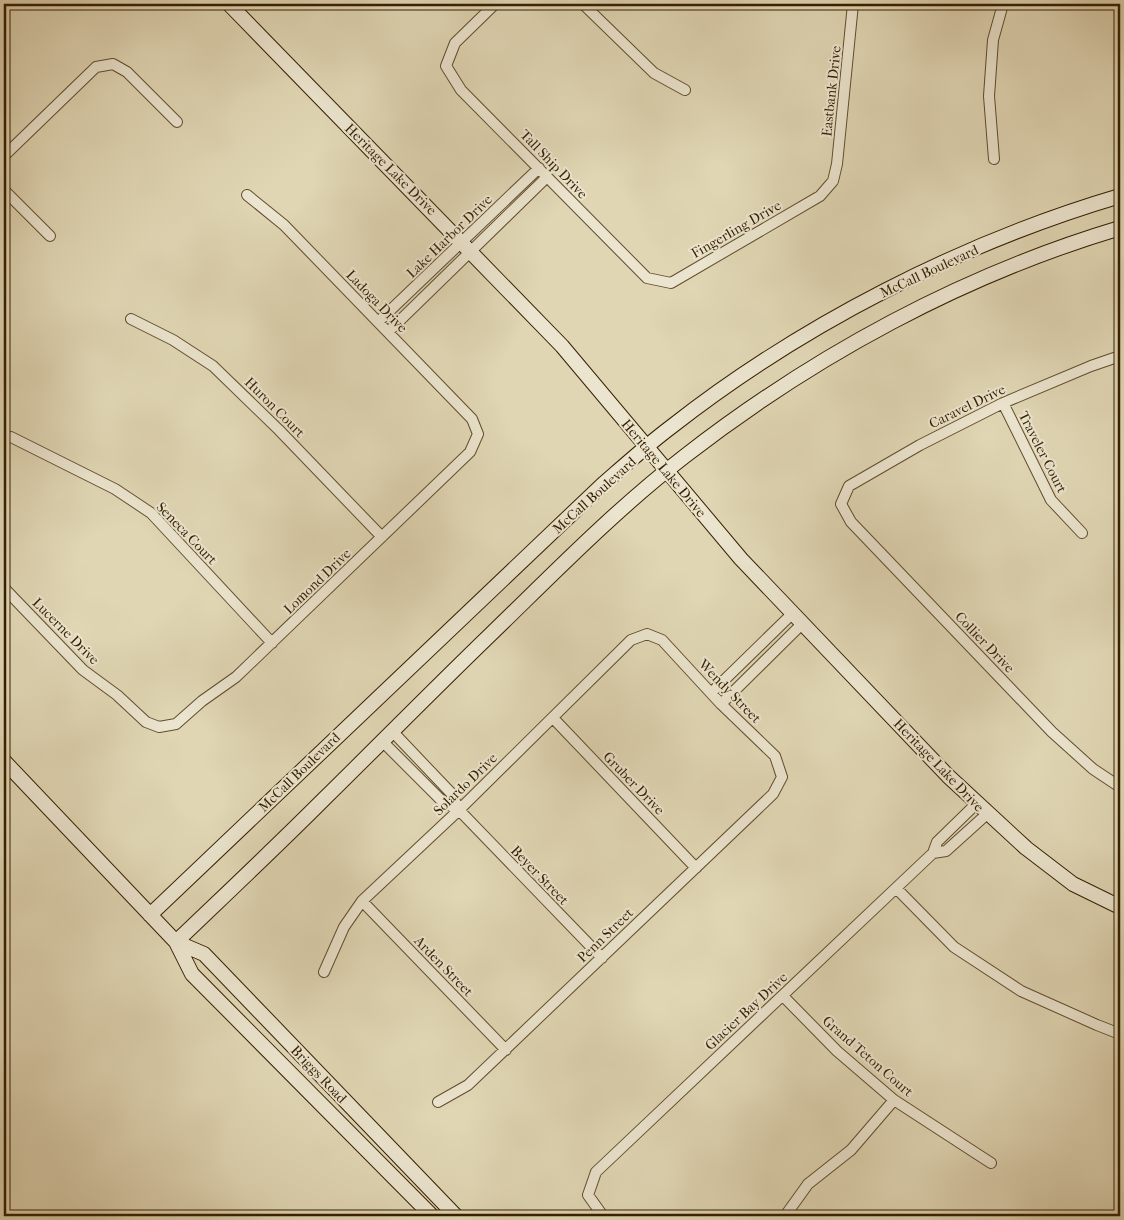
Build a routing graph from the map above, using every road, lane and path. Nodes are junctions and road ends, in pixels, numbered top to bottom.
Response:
1 (229, 4) edge
2 (495, 4) edge
3 (583, 4) edge
4 (853, 4) edge
5 (1004, 4) edge
6 (685, 90) dead end
7 (177, 122) dead end
8 (4, 156) edge
9 (994, 159) dead end
10 (538, 168) junction
11 (547, 178) junction
12 (833, 181) joint
13 (4, 190) edge
14 (247, 195) dead end
15 (1120, 196) edge
16 (1120, 228) edge
17 (50, 236) dead end
18 (467, 247) junction
19 (647, 278) joint
20 (131, 319) dead end
21 (378, 322) junction
22 (388, 332) junction
23 (1120, 356) edge
24 (1003, 403) junction
25 (478, 434) joint
26 (11, 437) dead end
27 (646, 447) junction
28 (667, 471) junction
29 (841, 504) joint
30 (1082, 533) dead end
31 (382, 538) junction
32 (4, 588) edge
33 (793, 613) junction
34 (804, 624) junction
35 (647, 634) joint
36 (272, 643) junction
37 (711, 693) junction
38 (721, 704) junction
39 (552, 718) junction
40 (159, 728) joint
41 (392, 731) junction
42 (382, 741) junction
43 (4, 761) edge
44 (782, 777) joint
45 (1120, 788) edge
46 (977, 803) junction
47 (459, 810) junction
48 (987, 814) junction
49 (933, 853) junction
50 (696, 868) junction
51 (896, 888) junction
52 (362, 901) junction
53 (1120, 907) edge
54 (150, 915) junction
55 (176, 942) junction
56 (602, 958) junction
57 (324, 972) dead end
58 (782, 996) junction
59 (1120, 1034) edge
60 (506, 1050) junction
61 (894, 1100) junction
62 (438, 1102) dead end
63 (991, 1163) dead end
64 (432, 1216) edge
65 (456, 1216) edge
66 (603, 1216) edge
67 (785, 1216) edge

1 - 18 main road, Heritage Lake Drive
2 - 10 street, Tall Ship Drive
3 - 6 street
4 - 12 street, Eastbank Drive
5 - 9 street
7 - 8 street
10 - 11 street, Tall Ship Drive
10 - 18 street, Lake Harbor Drive
11 - 18 street, Lake Harbor Drive
11 - 19 street, Tall Ship Drive
12 - 19 street, Fingerling Drive
13 - 17 street
14 - 21 street, Ladoga Drive
15 - 27 main road, McCall Boulevard
16 - 28 main road, McCall Boulevard
18 - 21 street, Lake Harbor Drive
18 - 22 street, Lake Harbor Drive
18 - 27 main road, Heritage Lake Drive
20 - 31 street, Huron Court
21 - 22 street, Ladoga Drive
22 - 25 street, Ladoga Drive
23 - 24 street, Caravel Drive
24 - 29 street, Caravel Drive
24 - 30 street, Traveler Court
25 - 31 street, Lomond Drive
26 - 36 street, Seneca Court
27 - 28 main road, Heritage Lake Drive
27 - 54 main road, McCall Boulevard
28 - 33 main road, Heritage Lake Drive
28 - 41 main road, McCall Boulevard
29 - 45 street, Collier Drive
31 - 36 street, Lomond Drive
32 - 40 street, Lucerne Drive
33 - 34 main road, Heritage Lake Drive
33 - 37 street
34 - 38 street
34 - 46 main road, Heritage Lake Drive
35 - 37 street, Wendy Street
35 - 39 street, Solardo Drive
36 - 40 street, Lomond Drive
37 - 38 street, Wendy Street
38 - 44 street, Wendy Street
39 - 47 street, Solardo Drive
39 - 50 street, Gruber Drive
41 - 42 main road, McCall Boulevard
41 - 47 street, Beyer Street
42 - 47 street, Beyer Street
42 - 55 main road, McCall Boulevard
43 - 54 main road, Briggs Road
44 - 50 street, Penn Street
46 - 48 main road, Heritage Lake Drive
46 - 49 street, Glacier Bay Drive
47 - 52 street, Solardo Drive
47 - 56 street, Beyer Street
48 - 49 street, Glacier Bay Drive
48 - 53 main road, Heritage Lake Drive
49 - 51 street, Glacier Bay Drive
50 - 56 street, Penn Street
51 - 58 street, Glacier Bay Drive
51 - 59 street
52 - 57 street, Solardo Drive
52 - 60 street, Arden Street
54 - 55 main road, Briggs Road
55 - 64 main road, Briggs Road
55 - 65 main road, Briggs Road
56 - 60 street, Penn Street
58 - 61 street, Grand Teton Court
58 - 66 street, Glacier Bay Drive
60 - 62 street, Penn Street
61 - 63 street, Grand Teton Court
61 - 67 street

